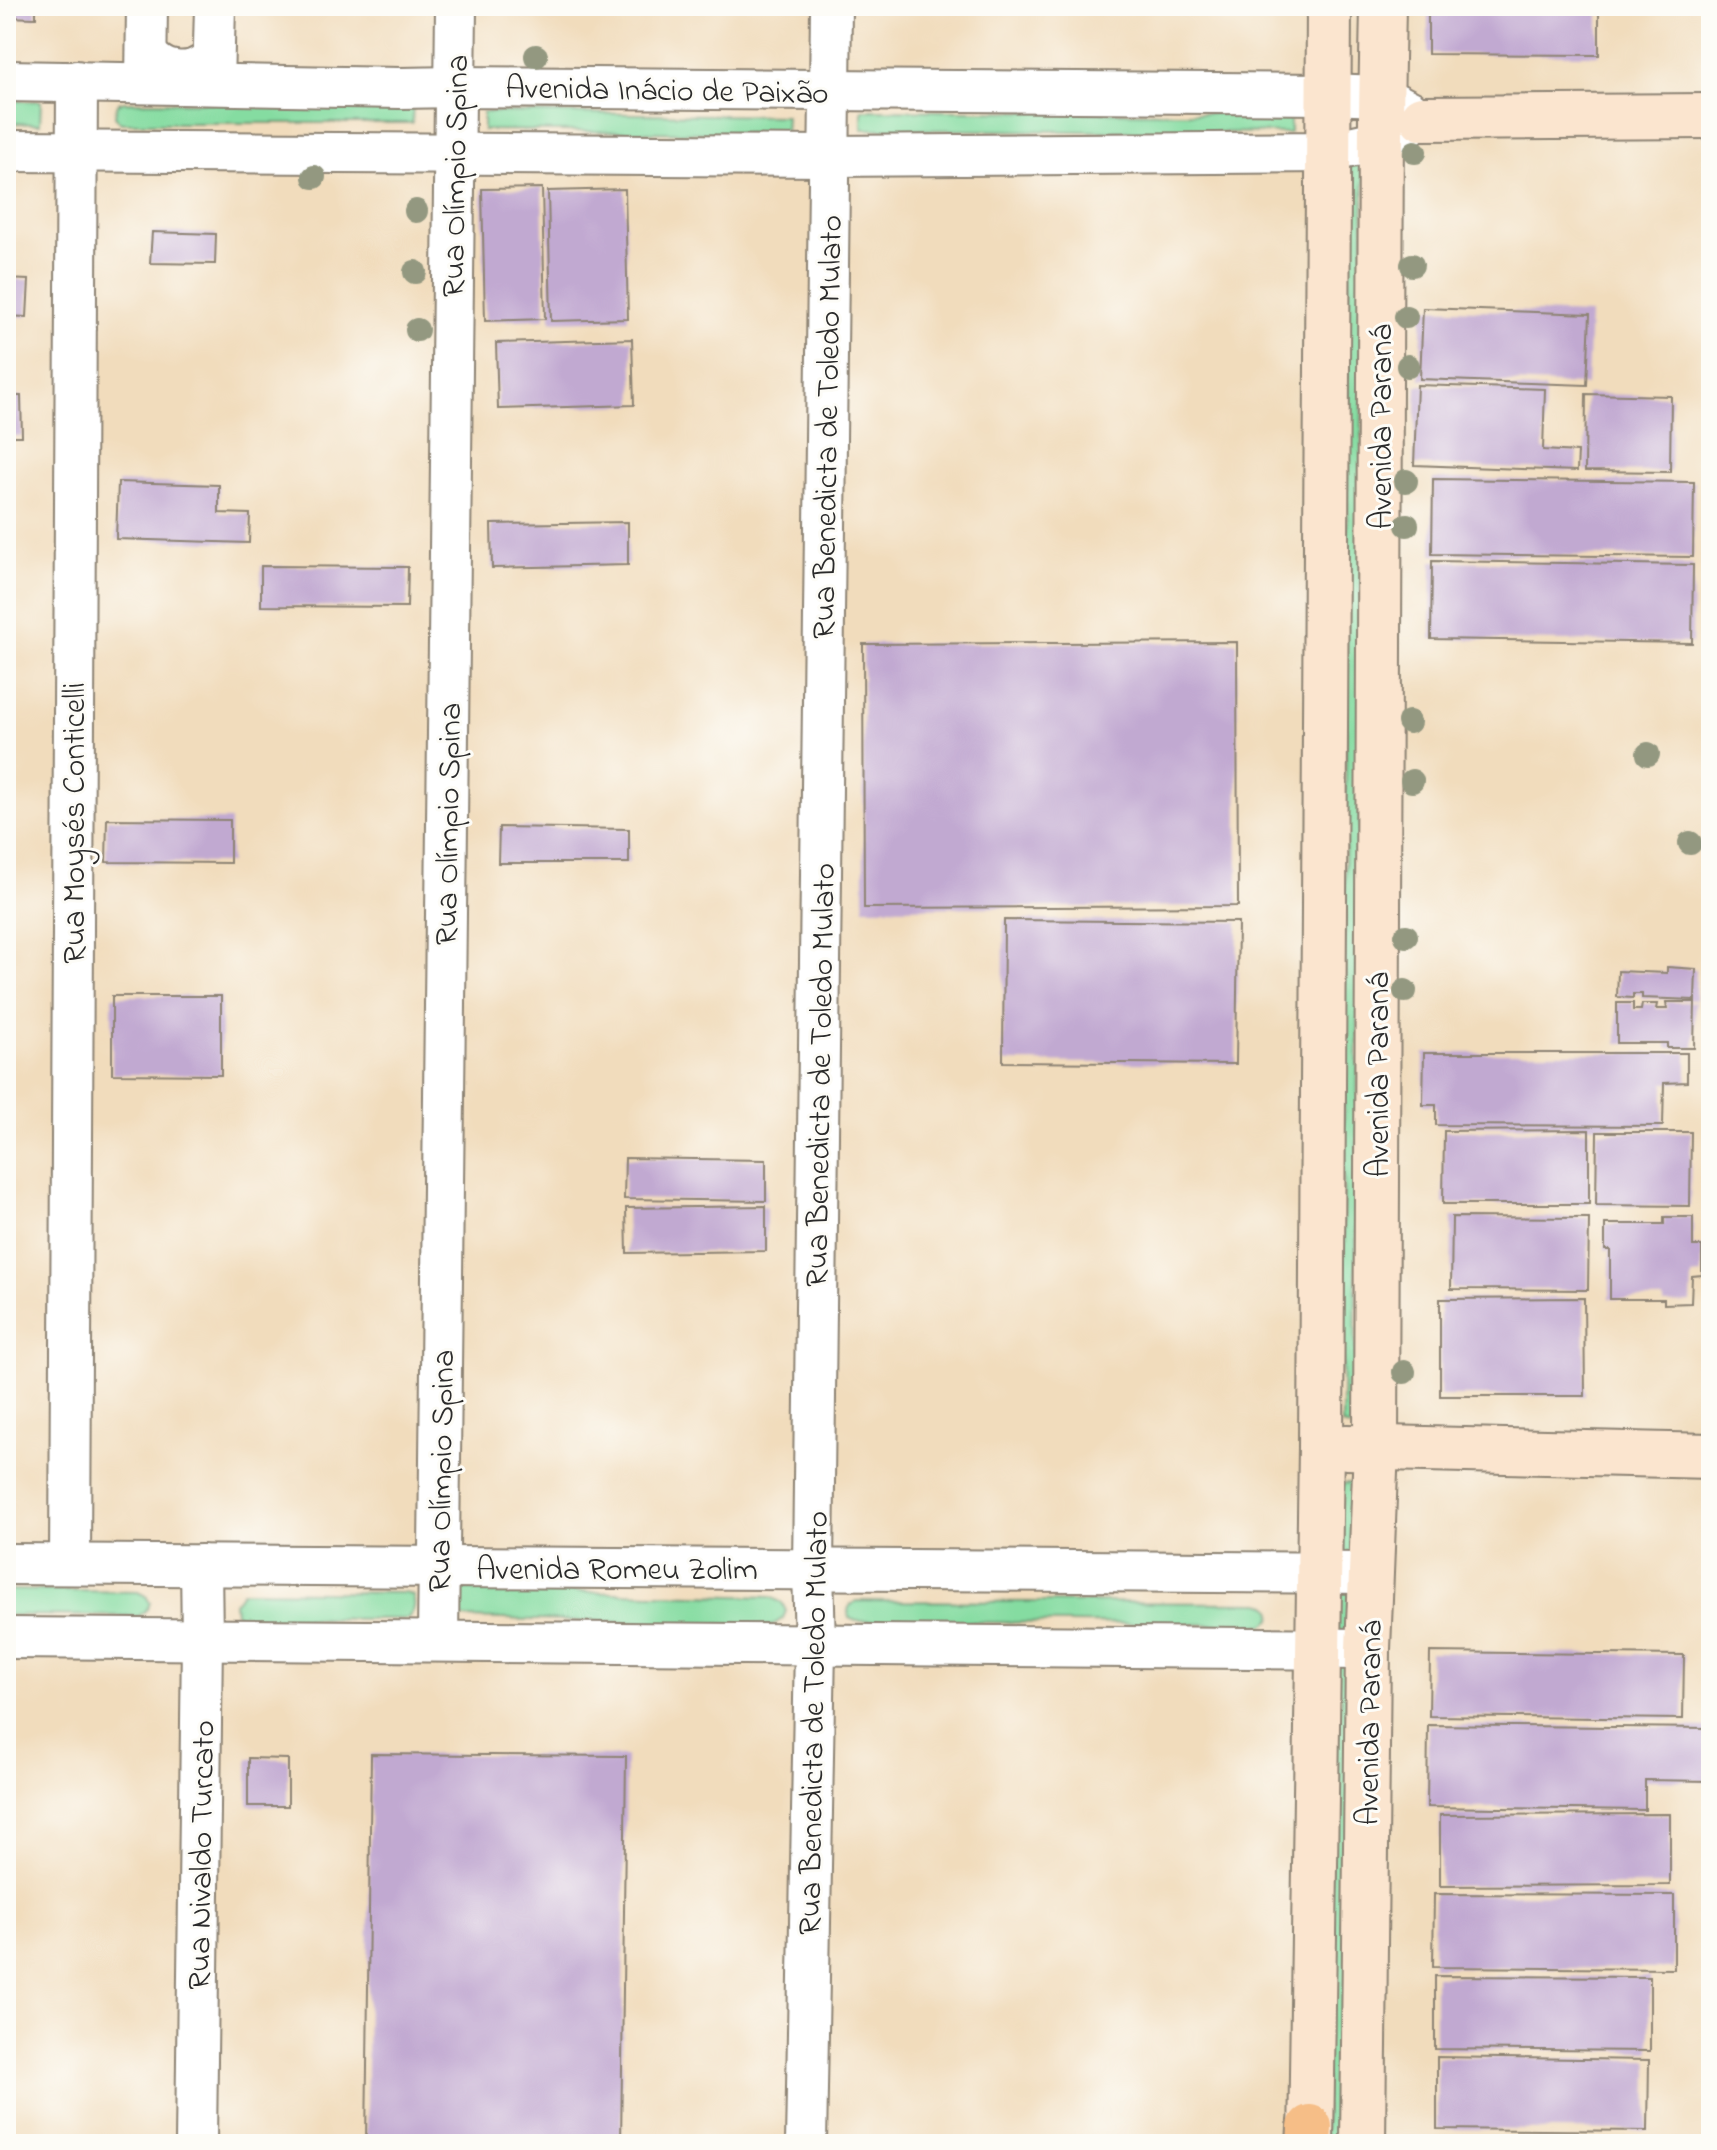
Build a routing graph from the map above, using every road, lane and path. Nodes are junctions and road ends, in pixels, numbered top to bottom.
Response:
1 (456, 6) edge
2 (831, 6) edge
3 (1329, 6) edge
4 (1383, 6) edge
5 (150, 13) edge
6 (211, 14) edge
7 (6, 81) edge
8 (77, 81) junction
9 (146, 83) junction
10 (213, 84) junction
11 (455, 87) junction
12 (830, 91) junction
13 (1328, 94) junction
14 (1381, 96) junction
15 (1711, 116) edge
16 (1422, 118) junction
17 (1381, 140) junction
18 (6, 151) edge
19 (77, 151) junction
20 (1328, 152) junction
21 (454, 153) junction
22 (829, 156) junction
23 (1321, 1447) junction
24 (1376, 1447) junction
25 (1711, 1456) edge
26 (6, 1564) edge
27 (70, 1564) junction
28 (201, 1565) junction
29 (438, 1567) junction
30 (813, 1569) junction
31 (1320, 1572) junction
32 (1371, 1573) junction
33 (6, 1638) edge
34 (202, 1639) junction
35 (438, 1641) junction
36 (815, 1645) junction
37 (1319, 1649) junction
38 (1368, 1649) junction
39 (1310, 2138) edge
40 (196, 2144) edge
41 (806, 2144) edge
42 (1363, 2144) edge

1 - 11 street, Rua Olímpio Spina
2 - 12 street, Rua Benedicta de Toledo Mulato
3 - 13 main road, Avenida Paraná
4 - 14 main road, Avenida Paraná
5 - 6 lane
5 - 9 street
6 - 10 street
7 - 8 street, Avenida Inácio de Paixão
8 - 9 street, Avenida Inácio de Paixão
8 - 19 street, Rua Moysés Conticelli
9 - 10 street, Avenida Inácio de Paixão
10 - 11 street, Avenida Inácio de Paixão
11 - 12 street, Avenida Inácio de Paixão
11 - 21 street, Rua Olímpio Spina
12 - 13 street, Avenida Inácio de Paixão
12 - 22 street, Rua Benedicta de Toledo Mulato
13 - 14 street, Avenida Inácio de Paixão
13 - 20 main road, Avenida Paraná
14 - 16 street
14 - 17 main road, Avenida Paraná
15 - 16 main road
16 - 17 street, Avenida Inácio de Paixão
17 - 20 street, Avenida Inácio de Paixão
17 - 24 main road, Avenida Paraná
18 - 19 street, Avenida Inácio de Paixão
19 - 21 street, Avenida Inácio de Paixão
19 - 27 street, Rua Moysés Conticelli
20 - 22 street, Avenida Inácio de Paixão
20 - 23 main road, Avenida Paraná
21 - 22 street, Avenida Inácio de Paixão
21 - 29 street, Rua Olímpio Spina
22 - 30 street, Rua Benedicta de Toledo Mulato
23 - 24 main road
23 - 31 main road, Avenida Paraná
24 - 25 main road
24 - 32 main road, Avenida Paraná
26 - 27 street, Avenida Romeu Zolim
27 - 28 street, Avenida Romeu Zolim
28 - 29 street, Avenida Romeu Zolim
28 - 34 street, Rua Nivaldo Turcato
29 - 30 street, Avenida Romeu Zolim
29 - 35 street, Rua Olímpio Spina
30 - 31 street, Avenida Romeu Zolim
30 - 36 street, Rua Benedicta de Toledo Mulato
31 - 32 street, Avenida Romeu Zolim
31 - 37 main road, Avenida Paraná
32 - 38 main road, Avenida Paraná
33 - 34 street
34 - 35 street
34 - 40 street, Rua Nivaldo Turcato
35 - 36 street
36 - 37 street
36 - 41 street, Rua Benedicta de Toledo Mulato
37 - 38 street
37 - 39 main road, Avenida Paraná
38 - 42 main road, Avenida Paraná

